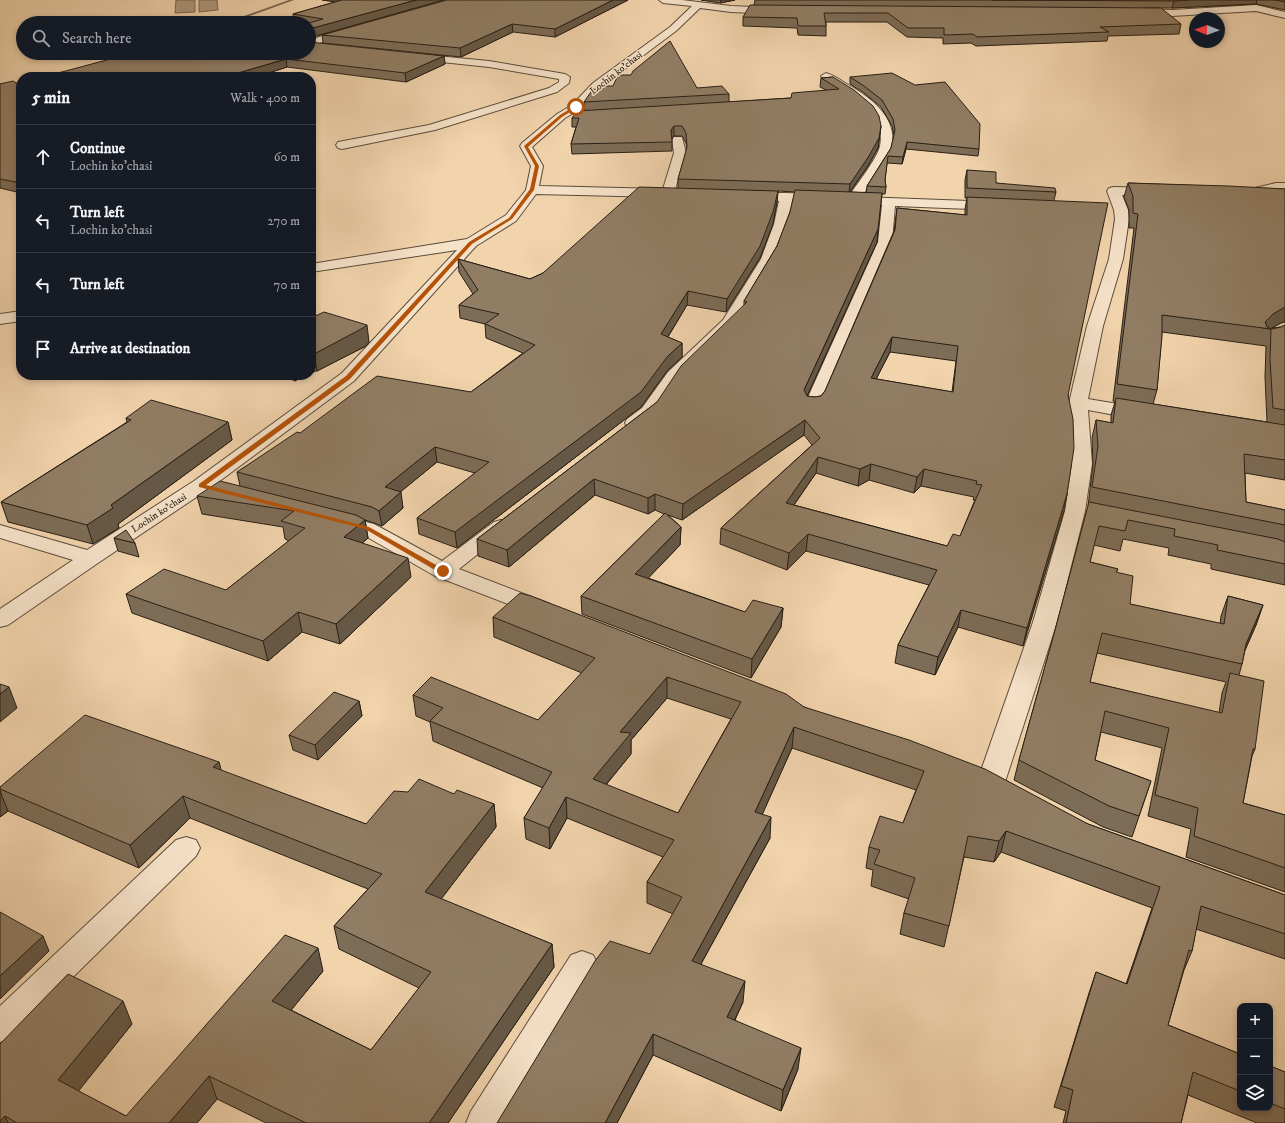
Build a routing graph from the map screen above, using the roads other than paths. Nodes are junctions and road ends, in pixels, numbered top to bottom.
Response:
1 (663, 0) edge
2 (1258, 4) edge
3 (698, 5) junction
4 (784, 11) edge
5 (1124, 12) edge
6 (1285, 15) edge
7 (359, 28) edge
8 (316, 41) edge
9 (316, 47) edge
10 (331, 48) edge
11 (405, 56) edge
12 (826, 76) edge
13 (584, 115) edge
14 (561, 116) junction
15 (678, 140) edge
16 (342, 145) dead end
17 (1285, 187) edge
18 (532, 190) junction
19 (668, 193) junction
20 (684, 193) edge
21 (1167, 193) edge
22 (740, 195) edge
23 (1228, 195) edge
24 (787, 197) junction
25 (854, 199) junction
26 (889, 202) junction
27 (1005, 206) edge
28 (471, 243) junction
29 (316, 267) edge
30 (16, 317) edge
31 (0, 319) edge
32 (1078, 403) junction
33 (813, 406) edge
34 (1162, 417) edge
35 (618, 436) edge
36 (201, 485) junction
37 (261, 501) edge
38 (314, 514) edge
39 (518, 514) edge
40 (0, 531) edge
41 (90, 558) junction
42 (443, 571) junction
43 (561, 617) edge
44 (0, 620) edge
45 (990, 782) edge
46 (186, 848) dead end
47 (582, 964) dead end
48 (0, 1027) edge
49 (484, 1123) edge

1 - 3 street
2 - 5 street
2 - 6 street
3 - 4 street
3 - 14 street, Lochin ko'chasi
7 - 8 street
9 - 10 street
11 - 16 street
12 - 25 street
13 - 14 street
14 - 18 street, Lochin ko'chasi
15 - 19 street
17 - 23 street
18 - 19 street
18 - 28 street, Lochin ko'chasi
19 - 20 street
21 - 32 street
22 - 24 street
24 - 25 street
24 - 35 street
25 - 26 street
26 - 27 street
26 - 33 street
28 - 29 street
28 - 36 street, Lochin ko'chasi
30 - 31 street
32 - 34 street
32 - 45 street
36 - 37 street
36 - 41 street, Lochin ko'chasi
38 - 42 street
39 - 42 street
40 - 41 street
41 - 44 street, Lochin ko'chasi
42 - 43 street
46 - 48 street
47 - 49 street

